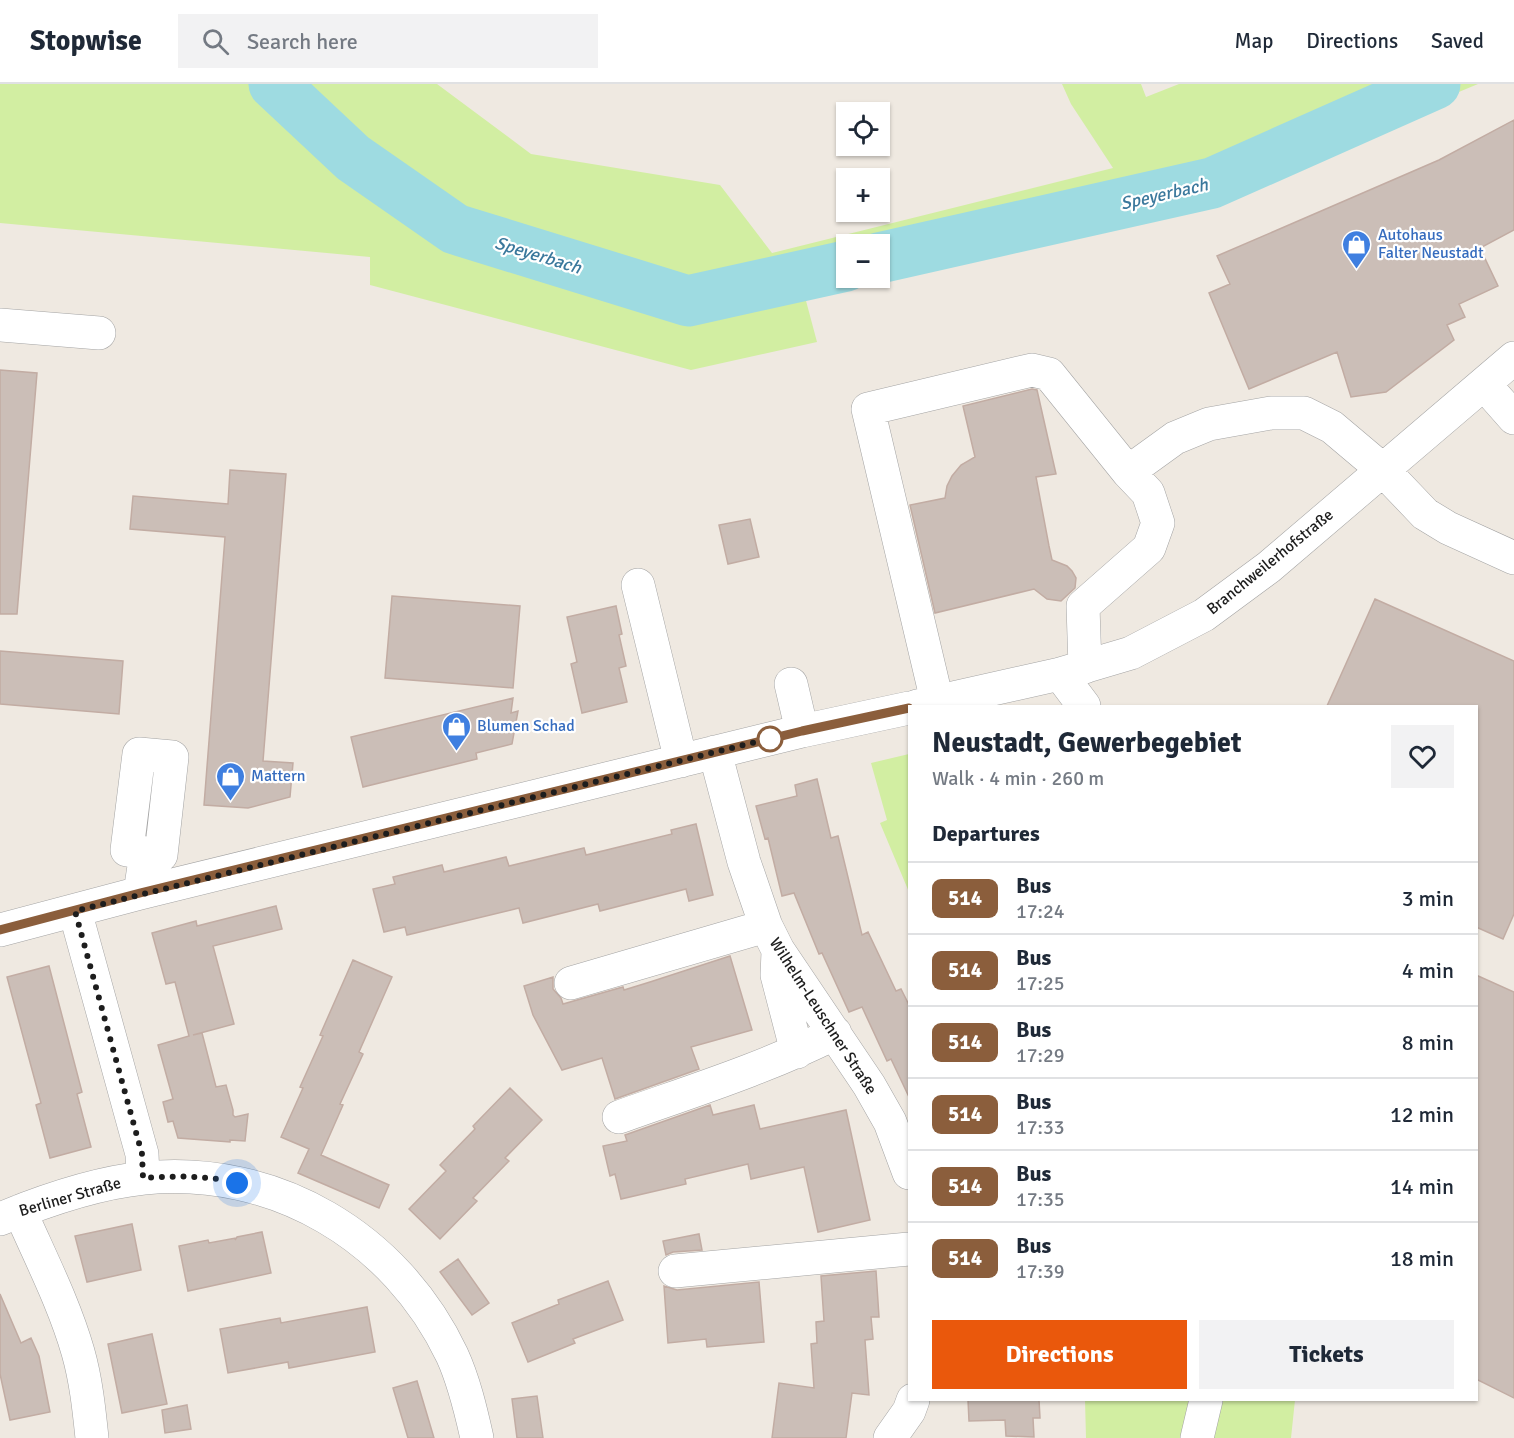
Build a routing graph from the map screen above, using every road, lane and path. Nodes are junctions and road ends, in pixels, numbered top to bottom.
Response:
1 (0, 325) edge
2 (99, 333) dead end
3 (1514, 358) edge
4 (1484, 384) junction
5 (1514, 418) edge
6 (1383, 470) junction
7 (1128, 472) junction
8 (1514, 558) edge
9 (638, 585) dead end
10 (1072, 671) junction
11 (791, 684) dead end
12 (938, 703) edge
13 (1084, 705) edge
14 (908, 709) edge
15 (802, 731) junction
16 (715, 752) junction
17 (681, 761) junction
18 (146, 853) dead end
19 (140, 893) junction
20 (75, 911) junction
21 (0, 930) edge
22 (772, 938) junction
23 (571, 983) dead end
24 (835, 1033) junction
25 (797, 1052) junction
26 (619, 1117) dead end
27 (908, 1170) edge
28 (143, 1178) junction
29 (10, 1215) edge
30 (908, 1249) edge
31 (675, 1271) dead end
32 (913, 1401) edge
33 (1206, 1401) edge
34 (92, 1438) edge
35 (477, 1438) edge
36 (890, 1438) edge
37 (1197, 1438) edge

1 - 2 street
3 - 4 street, Branchweilerhofstraße
4 - 5 street
4 - 6 street, Branchweilerhofstraße
6 - 7 street
6 - 8 street
6 - 10 street, Branchweilerhofstraße
7 - 10 street
7 - 12 street
9 - 17 street
10 - 12 street, Branchweilerhofstraße
10 - 13 street
11 - 15 street
14 - 15 street, Branchweilerhofstraße
15 - 16 street, Branchweilerhofstraße
16 - 17 street, Branchweilerhofstraße
16 - 22 street, Wilhelm-Leuschner Straße
17 - 19 street, Branchweilerhofstraße
18 - 19 street
19 - 20 street, Branchweilerhofstraße
20 - 21 street, Branchweilerhofstraße
20 - 28 street
22 - 23 street
22 - 24 street, Wilhelm-Leuschner Straße
22 - 25 street
24 - 25 street
24 - 27 street, Wilhelm-Leuschner Straße
25 - 26 street
28 - 29 street, Berliner Straße
28 - 35 street, Berliner Straße
29 - 34 street
30 - 31 street
32 - 36 street
33 - 37 street

